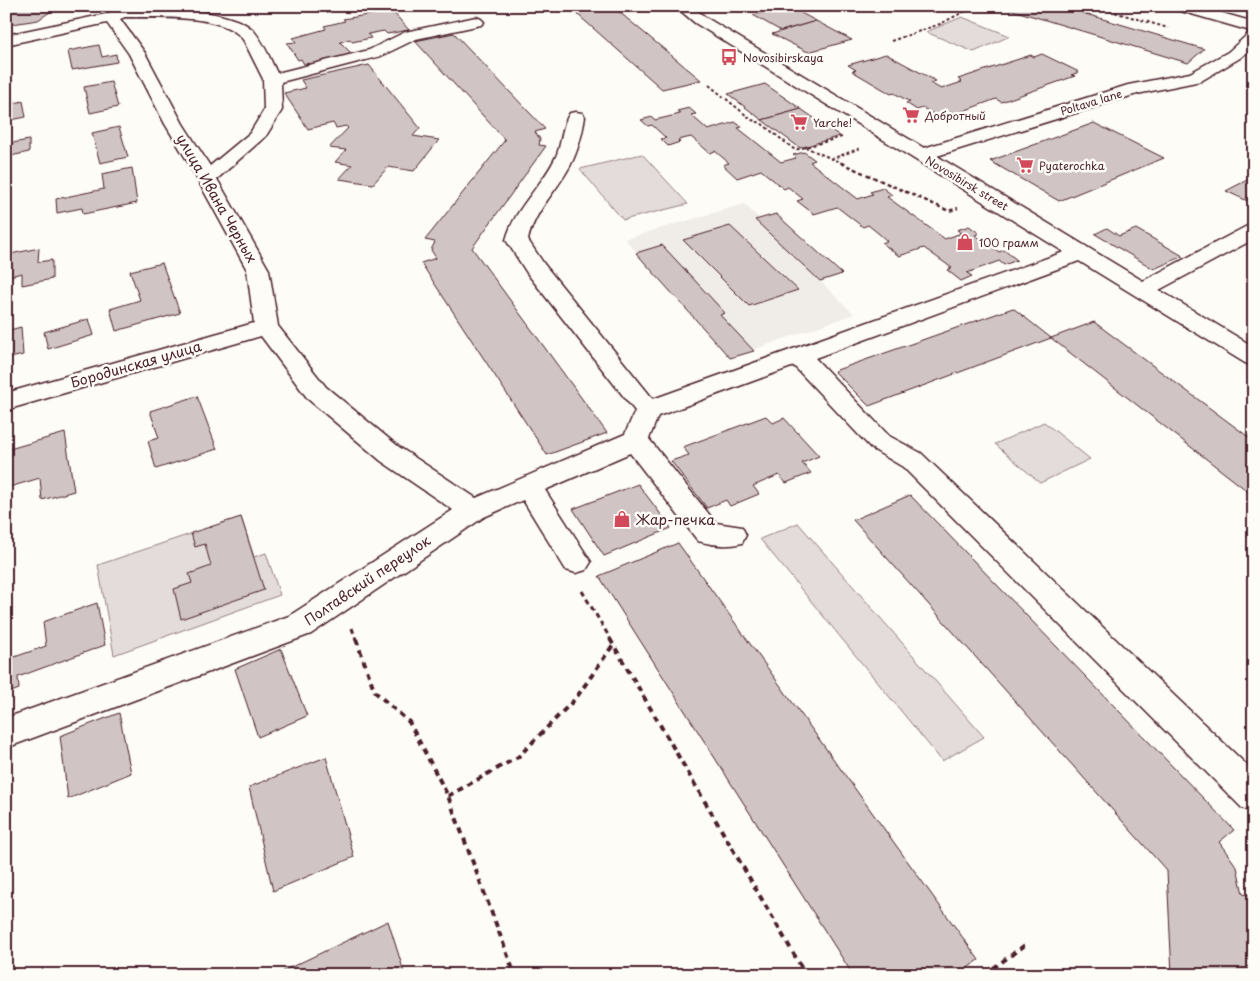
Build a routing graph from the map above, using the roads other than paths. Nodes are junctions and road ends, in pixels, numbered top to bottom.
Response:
1 (682, 6) edge
2 (1179, 6) edge
3 (122, 12) edge
4 (476, 22) dead end
5 (1254, 27) edge
6 (1254, 37) edge
7 (6, 40) edge
8 (272, 79) junction
9 (576, 118) dead end
10 (921, 155) junction
11 (207, 178) junction
12 (1254, 230) edge
13 (1081, 253) junction
14 (1143, 290) junction
15 (266, 327) junction
16 (799, 356) junction
17 (1254, 358) edge
18 (6, 402) edge
19 (648, 410) junction
20 (635, 440) junction
21 (528, 486) junction
22 (474, 510) junction
23 (732, 535) dead end
24 (576, 562) road end
25 (6, 733) edge
26 (1254, 796) edge

1 - 10 street, Novosibirsk street
2 - 5 street
3 - 7 street
3 - 8 street
3 - 11 street, улица Ивана Черных
4 - 8 street
6 - 10 street, Poltava lane
8 - 11 street
9 - 19 street
10 - 13 street, Novosibirsk street
11 - 15 street, улица Ивана Черных
12 - 14 street
13 - 14 street, Novosibirsk street
13 - 16 street
14 - 17 street, Novosibirsk street
15 - 18 street, Бородинская улица
15 - 22 street, улица Ивана Черных
16 - 19 street
16 - 26 street
19 - 20 street
20 - 21 street, Полтавский переулок
20 - 23 street
21 - 22 street, Полтавский переулок
21 - 24 street
22 - 25 street, Полтавский переулок

